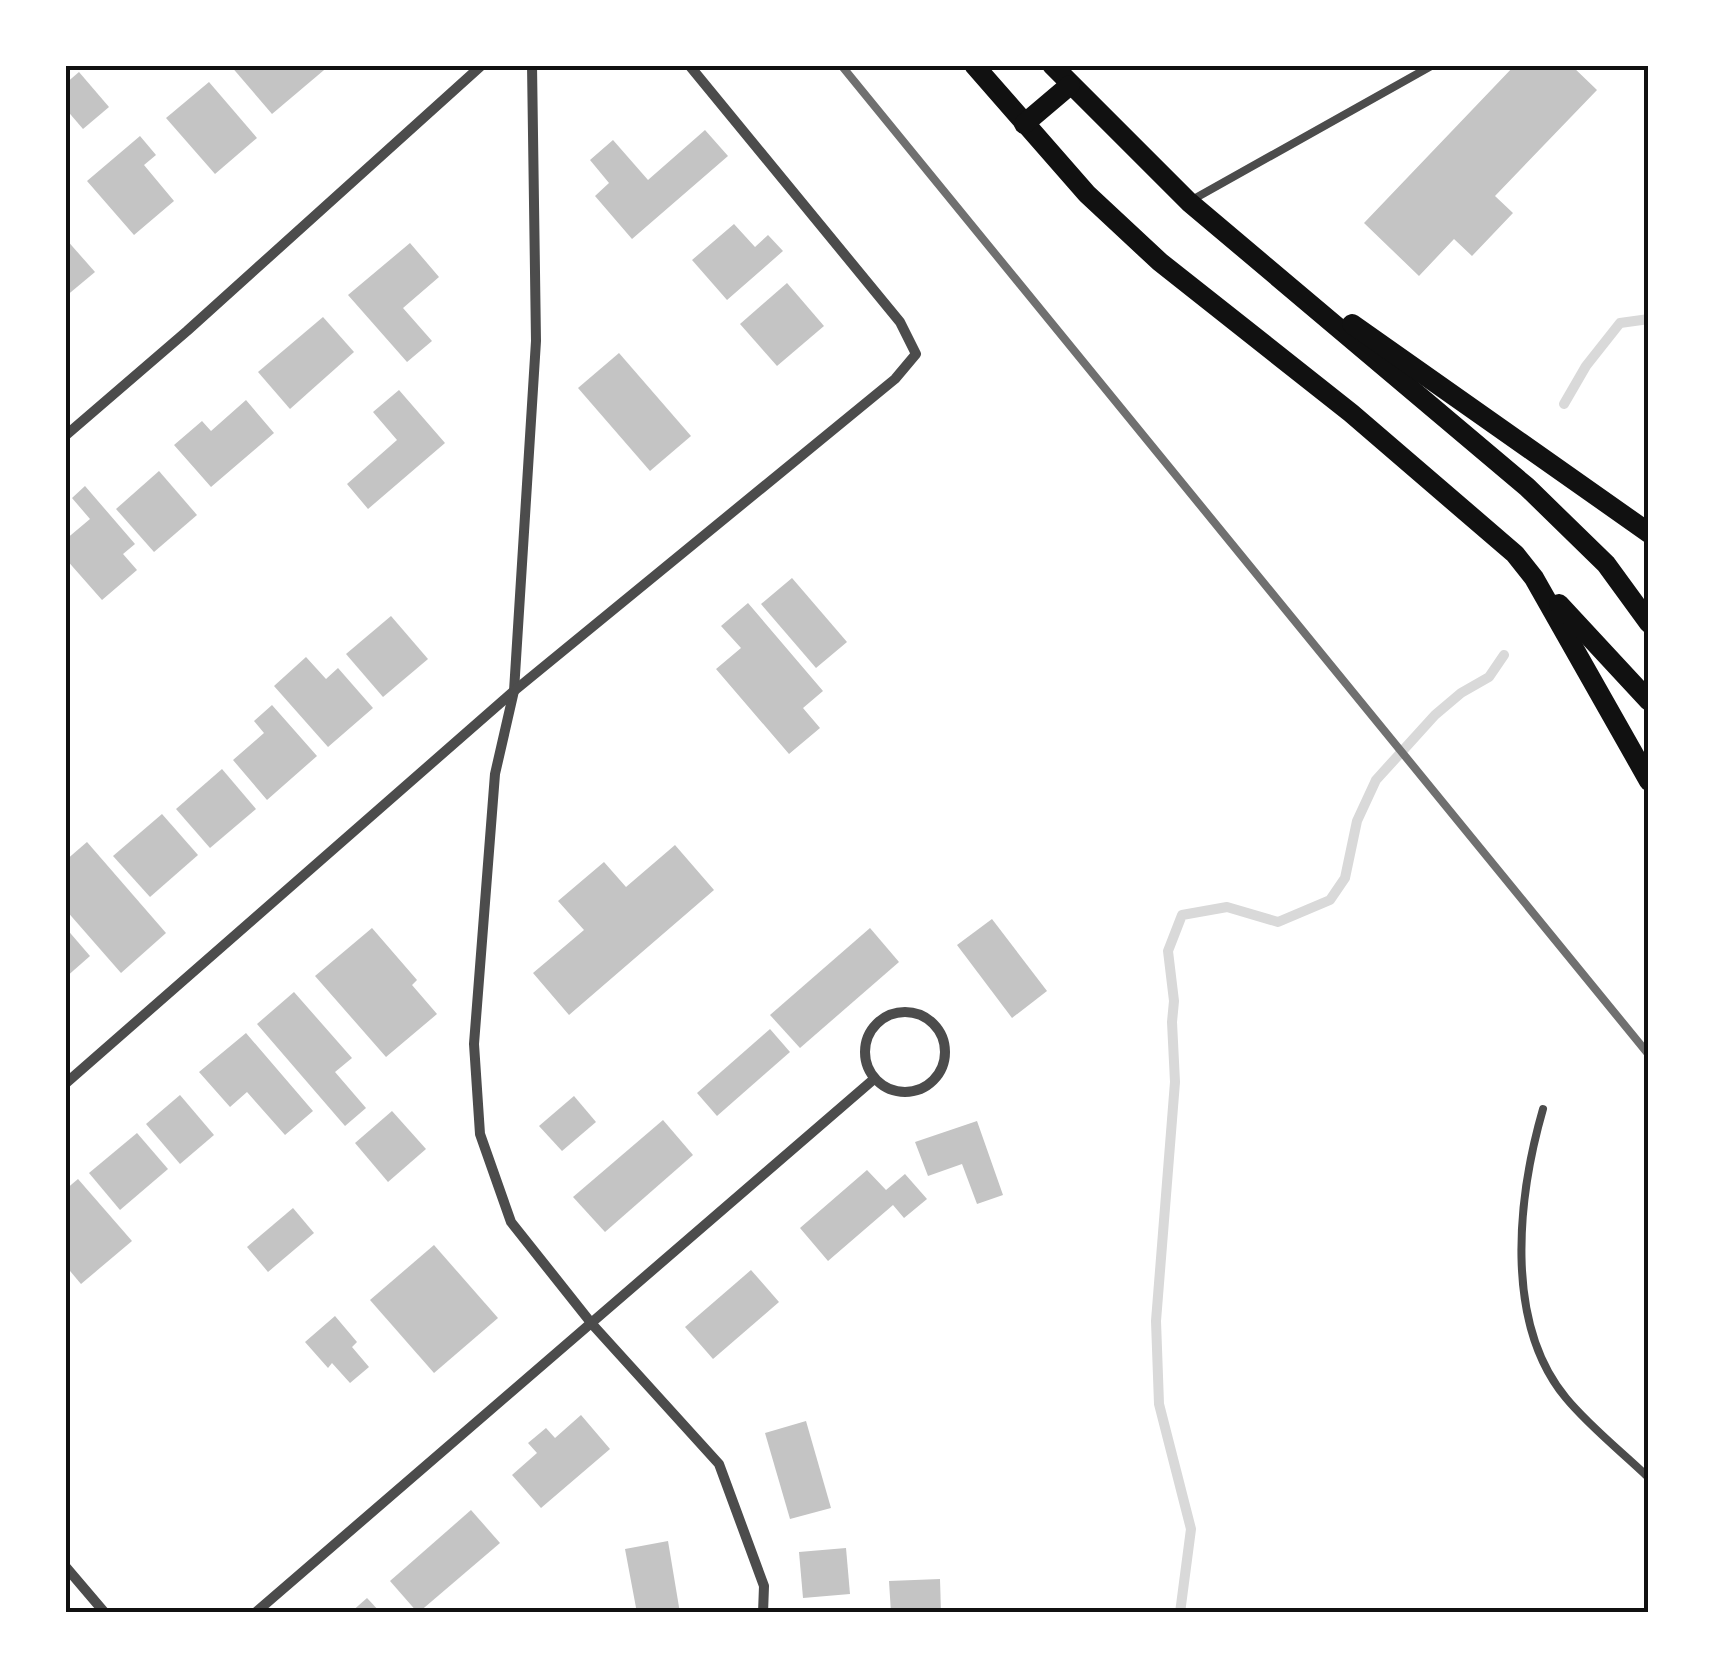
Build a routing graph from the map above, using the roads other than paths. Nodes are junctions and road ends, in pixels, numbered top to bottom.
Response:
1 (482, 65) edge
2 (532, 65) edge
3 (690, 65) edge
4 (974, 65) edge
5 (1052, 65) edge
6 (1432, 65) edge
7 (1070, 85) junction
8 (1024, 124) junction
9 (1189, 202) junction
10 (1260, 261) junction
11 (65, 436) edge
12 (1649, 533) edge
13 (1516, 554) junction
14 (1649, 623) edge
15 (514, 691) junction
16 (1649, 701) edge
17 (1649, 780) edge
18 (874, 1080) junction
19 (65, 1084) edge
20 (1543, 1108) dead end
21 (592, 1324) junction
22 (1649, 1478) edge
23 (65, 1566) edge
24 (105, 1613) edge
25 (255, 1613) edge
26 (763, 1613) edge

1 - 11 street
2 - 15 street
3 - 15 street
4 - 8 main road
5 - 7 main road
6 - 9 lane
7 - 8 main road
7 - 9 main road
8 - 13 main road
9 - 10 main road
10 - 12 main road
10 - 14 main road
13 - 16 main road
13 - 17 main road
15 - 19 street
15 - 21 street
18 - 18 street
18 - 21 street
20 - 22 lane
21 - 25 street
21 - 26 street
23 - 24 street

